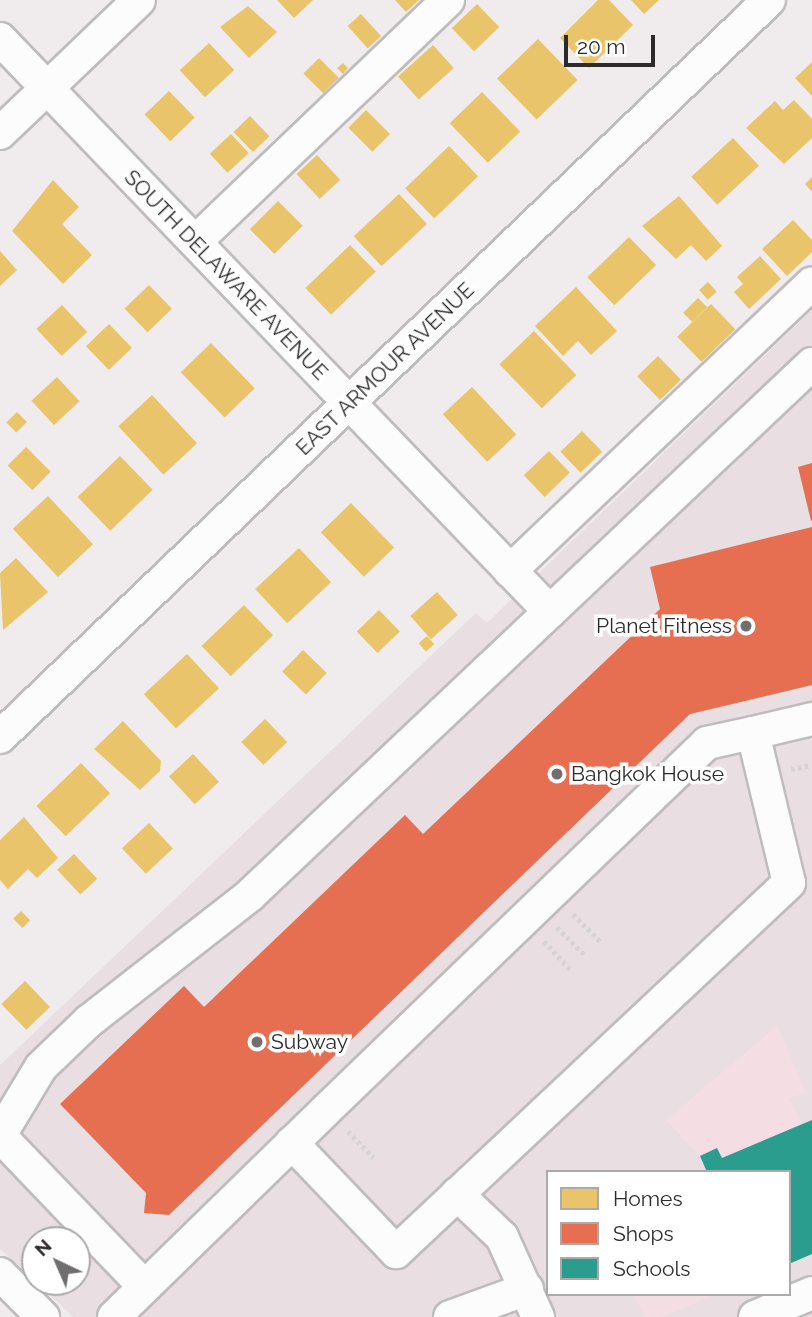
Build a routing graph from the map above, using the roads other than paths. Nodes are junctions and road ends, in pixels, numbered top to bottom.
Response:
1 (139, 0) edge
2 (448, 0) edge
3 (769, 0) edge
4 (0, 39) edge
5 (47, 88) junction
6 (0, 133) edge
7 (195, 242) junction
8 (812, 283) edge
9 (812, 364) edge
10 (349, 403) junction
11 (510, 571) junction
12 (550, 612) junction
13 (812, 719) edge
14 (753, 733) junction
15 (0, 737) edge
16 (0, 1135) edge
17 (292, 1143) junction
18 (457, 1194) junction
19 (0, 1274) edge
20 (145, 1287) junction
21 (812, 1293) edge
22 (532, 1303) edge
23 (43, 1317) edge
24 (114, 1317) edge
25 (450, 1317) edge
26 (755, 1317) edge

1 - 5 street
2 - 7 street
3 - 10 street, EAST ARMOUR AVENUE
4 - 5 street, SOUTH DELAWARE AVENUE
5 - 6 street
5 - 7 street, SOUTH DELAWARE AVENUE
7 - 10 street, SOUTH DELAWARE AVENUE
8 - 11 street
9 - 12 street
10 - 11 street, SOUTH DELAWARE AVENUE
10 - 15 street, EAST ARMOUR AVENUE
11 - 12 street, SOUTH DELAWARE AVENUE
12 - 16 street
13 - 14 street
14 - 17 street
14 - 18 street
16 - 20 street
17 - 18 street
17 - 20 street
18 - 22 street
19 - 23 street
20 - 24 street
21 - 26 street
22 - 25 street

